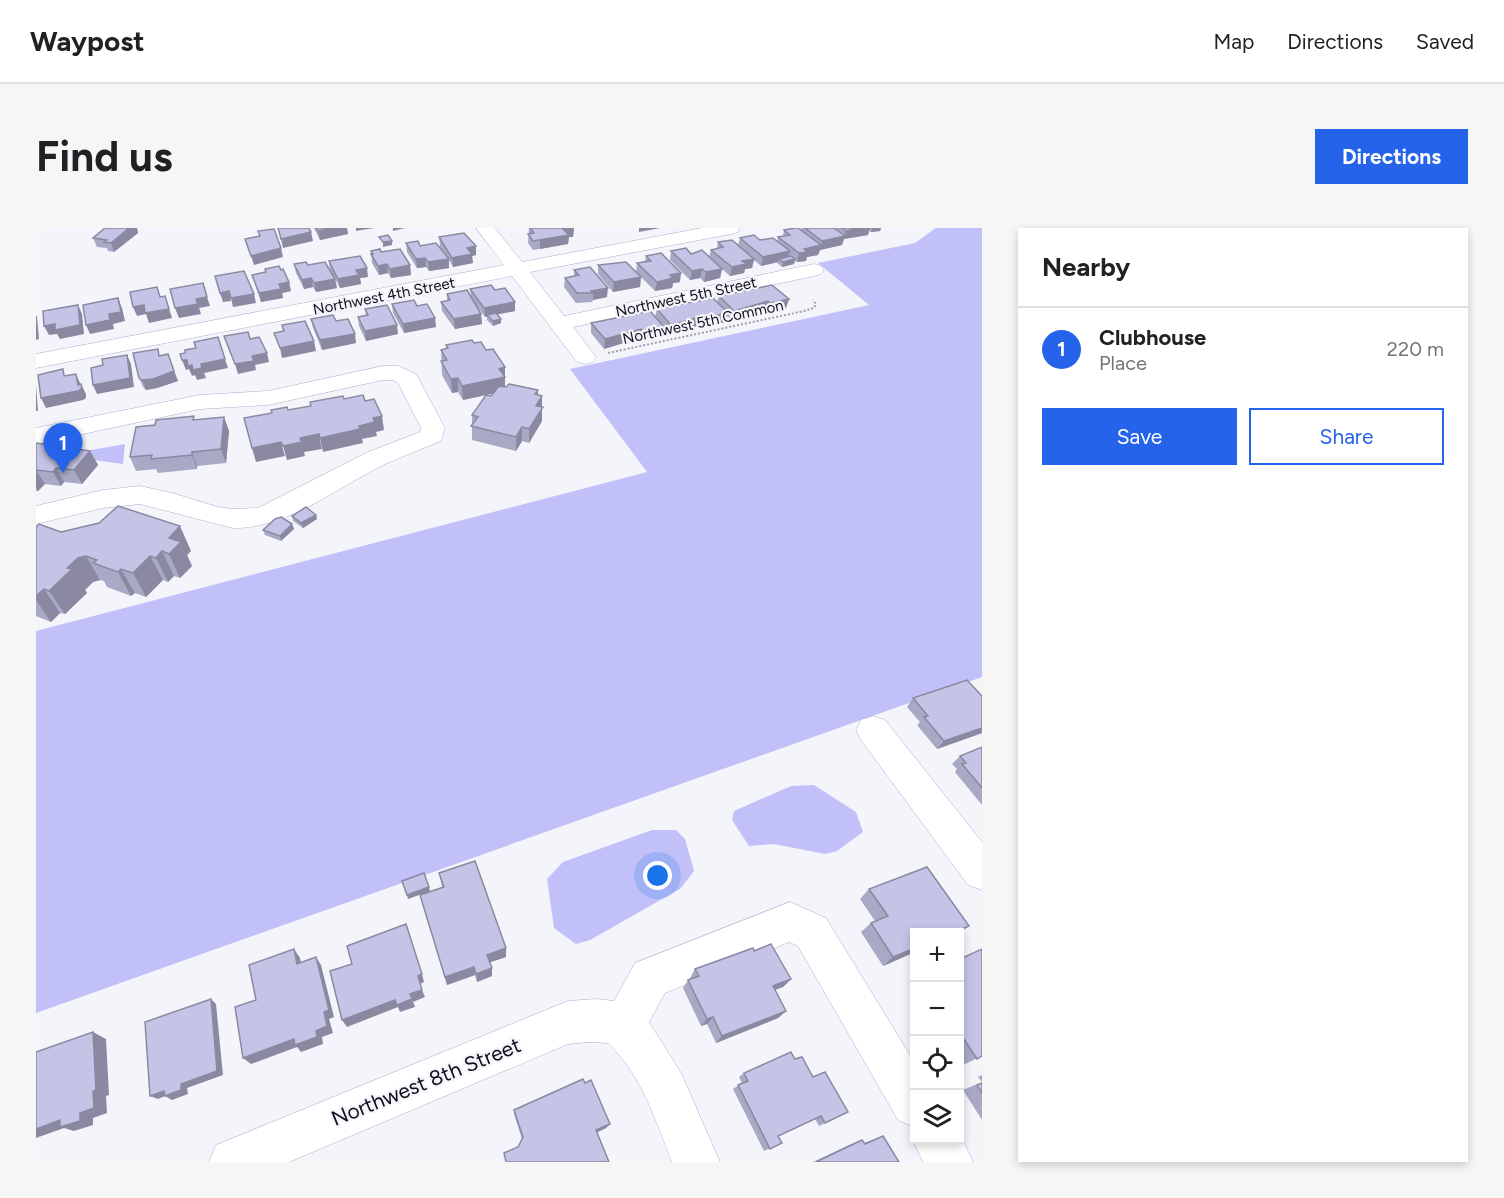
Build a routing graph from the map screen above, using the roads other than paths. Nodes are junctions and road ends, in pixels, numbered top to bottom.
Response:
1 (485, 228) edge
2 (731, 228) edge
3 (516, 270) junction
4 (814, 270) dead end
5 (558, 324) junction
6 (585, 357) road end
7 (36, 361) edge
8 (36, 436) edge
9 (36, 515) edge
10 (873, 730) dead end
11 (982, 872) edge
12 (623, 1027) junction
13 (910, 1096) edge
14 (938, 1144) edge
15 (233, 1162) edge
16 (696, 1162) edge
17 (949, 1162) edge

1 - 3 street
2 - 3 street, Northwest 4th Street
3 - 5 street
3 - 7 street, Northwest 4th Street
4 - 5 street, Northwest 5th Street
5 - 6 street
8 - 9 street
10 - 11 street
12 - 13 street
12 - 15 street, Northwest 8th Street
12 - 16 street
14 - 17 street

